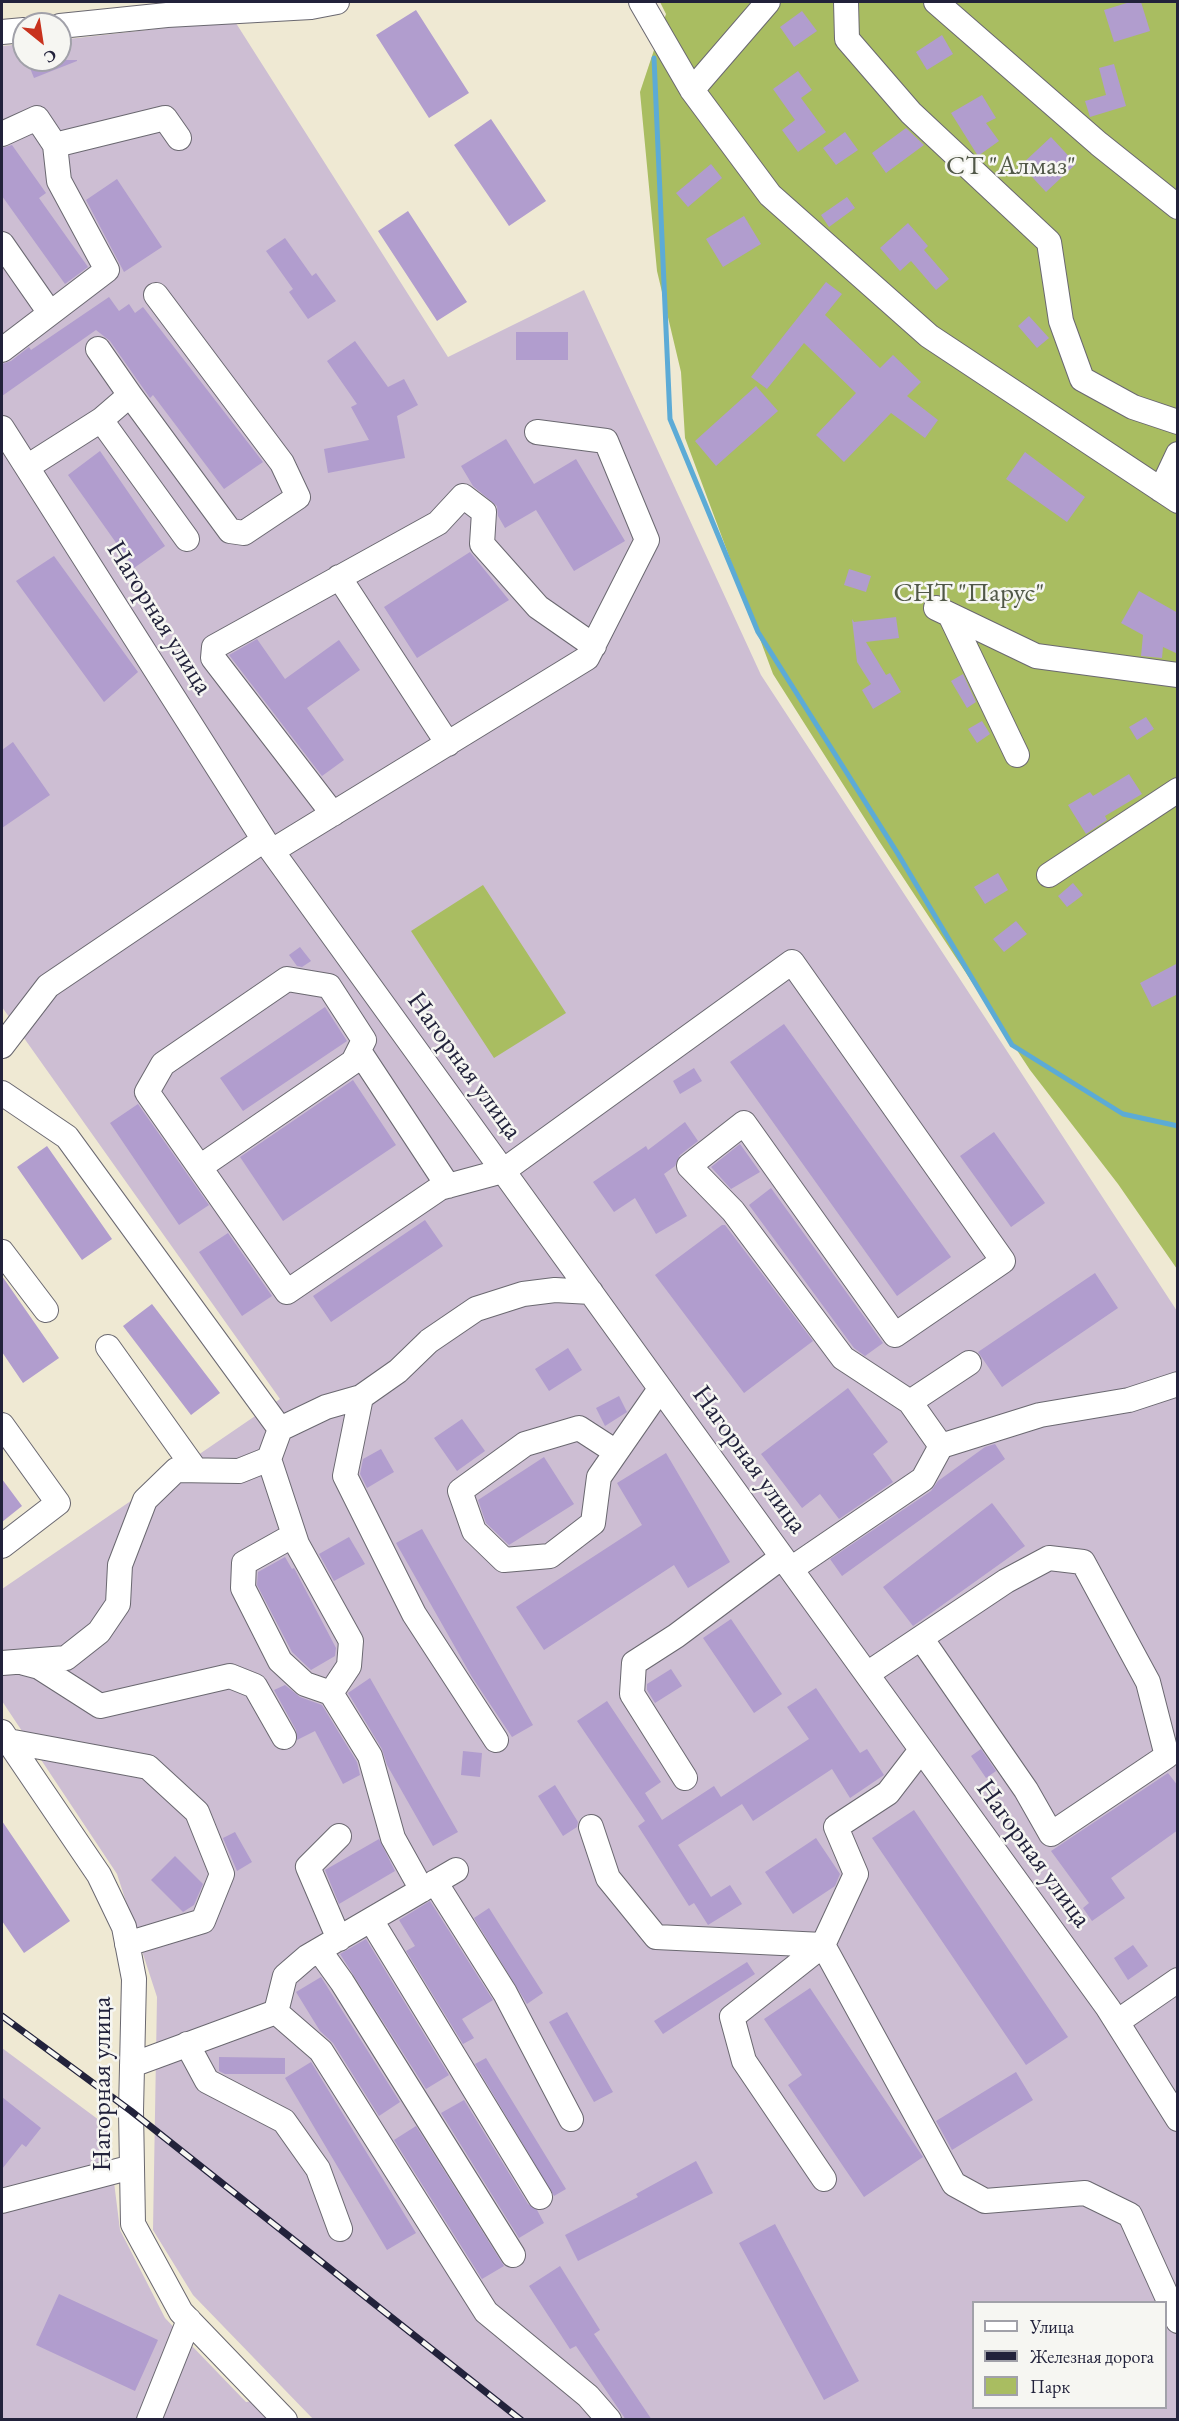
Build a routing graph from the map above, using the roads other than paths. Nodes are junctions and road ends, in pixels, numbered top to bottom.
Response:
1 (337, 2) edge
2 (641, 2) edge
3 (768, 2) edge
4 (846, 2) edge
5 (936, 2) edge
6 (72, 25) edge
7 (692, 90) junction
8 (2, 134) edge
9 (179, 138) dead end
10 (55, 145) junction
11 (1178, 207) edge
12 (2, 244) edge
13 (156, 295) dead end
14 (50, 313) junction
15 (98, 349) dead end
16 (2, 350) edge
17 (130, 394) junction
18 (101, 420) junction
19 (1178, 422) edge
20 (2, 428) edge
21 (537, 432) dead end
22 (1178, 454) edge
23 (27, 467) junction
24 (1169, 495) edge
25 (187, 539) dead end
26 (339, 577) junction
27 (594, 646) junction
28 (1178, 675) edge
29 (448, 744) junction
30 (1017, 754) dead end
31 (1178, 790) edge
32 (333, 814) junction
33 (268, 846) junction
34 (1048, 875) dead end
35 (2, 1046) edge
36 (359, 1051) junction
37 (2, 1093) edge
38 (200, 1167) junction
39 (503, 1171) junction
40 (448, 1186) junction
41 (2, 1251) edge
42 (591, 1292) junction
43 (46, 1310) dead end
44 (108, 1347) dead end
45 (969, 1363) dead end
46 (1178, 1384) edge
47 (660, 1389) junction
48 (362, 1397) junction
49 (910, 1402) junction
50 (2, 1425) edge
51 (279, 1429) junction
52 (941, 1446) junction
53 (616, 1452) junction
54 (269, 1459) junction
55 (195, 1469) junction
56 (294, 1535) junction
57 (2, 1546) edge
58 (786, 1563) junction
59 (921, 1638) junction
60 (12, 1663) edge
61 (867, 1674) junction
62 (331, 1693) junction
63 (5, 1737) edge
64 (284, 1737) dead end
65 (496, 1740) dead end
66 (921, 1750) junction
67 (685, 1778) dead end
68 (591, 1827) dead end
69 (339, 1836) dead end
70 (438, 1881) junction
71 (371, 1920) junction
72 (127, 1944) junction
73 (329, 1945) junction
74 (823, 1945) junction
75 (1178, 1980) edge
76 (276, 2012) junction
77 (1117, 2022) junction
78 (187, 2044) junction
79 (132, 2065) junction
80 (571, 2119) dead end
81 (1178, 2119) edge
82 (132, 2168) junction
83 (824, 2179) dead end
84 (540, 2197) dead end
85 (2, 2201) edge
86 (340, 2229) dead end
87 (513, 2255) dead end
88 (189, 2320) junction
89 (1178, 2321) edge
90 (149, 2420) edge
91 (285, 2420) edge
92 (609, 2420) edge

1 - 6 street
2 - 7 street
3 - 7 street
4 - 19 street
5 - 11 street
7 - 24 street
8 - 10 street
9 - 10 street
10 - 14 street
12 - 14 street
13 - 17 street
14 - 16 street
15 - 17 street
17 - 18 street
18 - 23 street
18 - 25 street
20 - 23 street, Нагорная улица
21 - 27 street
22 - 24 street
23 - 33 street, Нагорная улица
26 - 27 street
26 - 29 street
26 - 32 street
27 - 29 street
28 - 30 street
29 - 32 street
31 - 34 street
32 - 33 street
33 - 35 street
33 - 39 street, Нагорная улица
36 - 38 street
36 - 38 street
36 - 40 street
37 - 51 street
38 - 40 street
39 - 40 street
39 - 42 street, Нагорная улица
39 - 49 street
41 - 43 street
42 - 47 street, Нагорная улица
42 - 48 street
44 - 55 street
45 - 49 street
46 - 52 street
47 - 53 street
47 - 58 street, Нагорная улица
48 - 51 street
48 - 65 street
49 - 52 street
50 - 57 street
51 - 54 street
52 - 58 street
53 - 53 street
54 - 55 street
54 - 56 street
55 - 60 street
56 - 62 street
56 - 62 street
58 - 61 street, Нагорная улица
58 - 67 street
59 - 59 street
59 - 61 street
60 - 64 street
61 - 66 street, Нагорная улица
62 - 70 street
63 - 72 street, Нагорная улица
63 - 72 street
66 - 74 street
66 - 77 street, Нагорная улица
68 - 74 street
69 - 73 street
70 - 71 street
70 - 80 street
71 - 73 street
71 - 84 street
72 - 79 street, Нагорная улица
73 - 76 street
73 - 87 street
74 - 83 street
74 - 89 street
75 - 77 street
76 - 78 street
76 - 92 street
77 - 81 street, Нагорная улица
78 - 79 street
78 - 86 street
79 - 82 street, Нагорная улица
82 - 85 street
82 - 88 street, Нагорная улица
88 - 90 street
88 - 91 street, Нагорная улица

